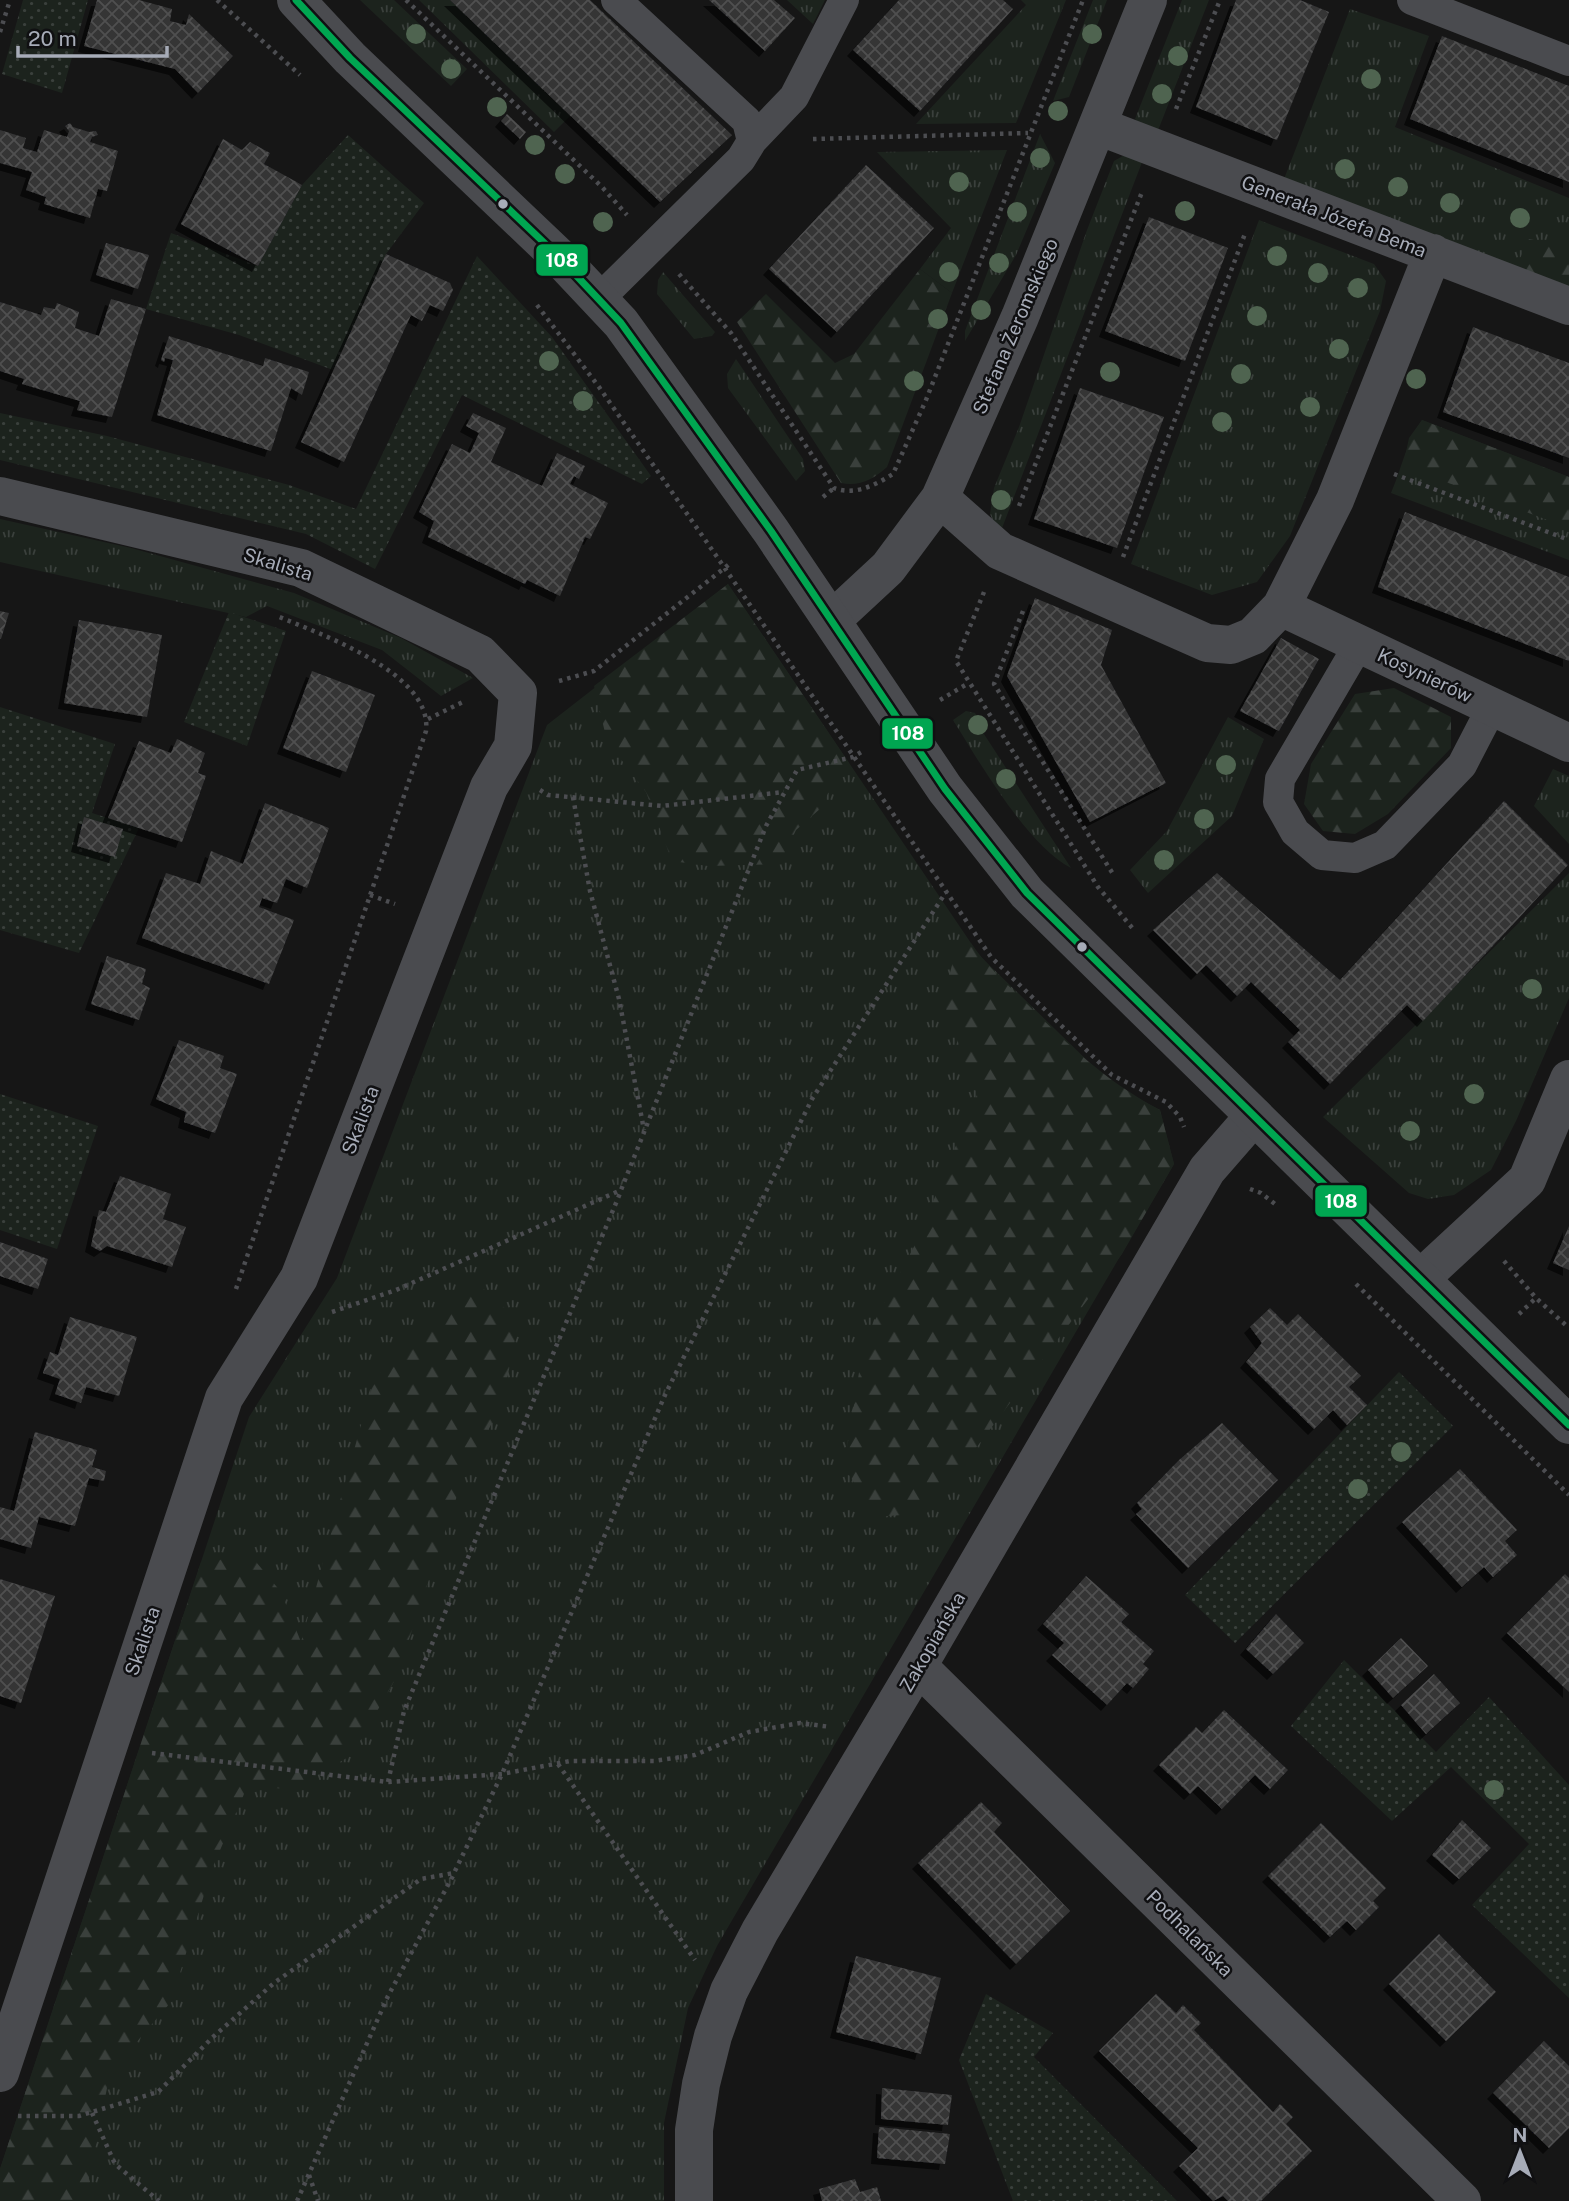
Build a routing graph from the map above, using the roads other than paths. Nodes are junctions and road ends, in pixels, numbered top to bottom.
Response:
1 (296, 0) edge
2 (616, 0) edge
3 (845, 0) edge
4 (1148, 0) edge
5 (1412, 0) edge
6 (1569, 61) edge
7 (1098, 126) junction
8 (752, 141) junction
9 (1433, 253) junction
10 (600, 298) junction
11 (1569, 306) edge
12 (0, 496) edge
13 (940, 498) junction
14 (1281, 607) junction
15 (832, 620) junction
16 (1359, 644) junction
17 (1492, 707) junction
18 (1569, 743) edge
19 (1569, 1079) edge
20 (1254, 1116) junction
21 (1420, 1279) junction
22 (1569, 1425) edge
23 (918, 1666) junction
24 (0, 2073) edge
25 (694, 2201) edge
26 (1462, 2201) edge

1 - 10 street
2 - 8 lane
3 - 8 lane
4 - 7 street, Stefana Żeromskiego
5 - 6 lane
7 - 9 street, Generała Józefa Bema
7 - 13 street, Stefana Żeromskiego
8 - 10 lane
9 - 11 street, Generała Józefa Bema
9 - 14 street
10 - 15 street
12 - 24 street, Skalista
13 - 14 street
13 - 15 street, Stefana Żeromskiego
14 - 16 street, Kosynierów
15 - 20 street
16 - 17 street, Kosynierów
16 - 17 lane
17 - 18 street, Kosynierów
19 - 21 street
20 - 21 street
20 - 23 street, Zakopiańska
21 - 22 street
23 - 25 street, Zakopiańska
23 - 26 street, Podhalańska

